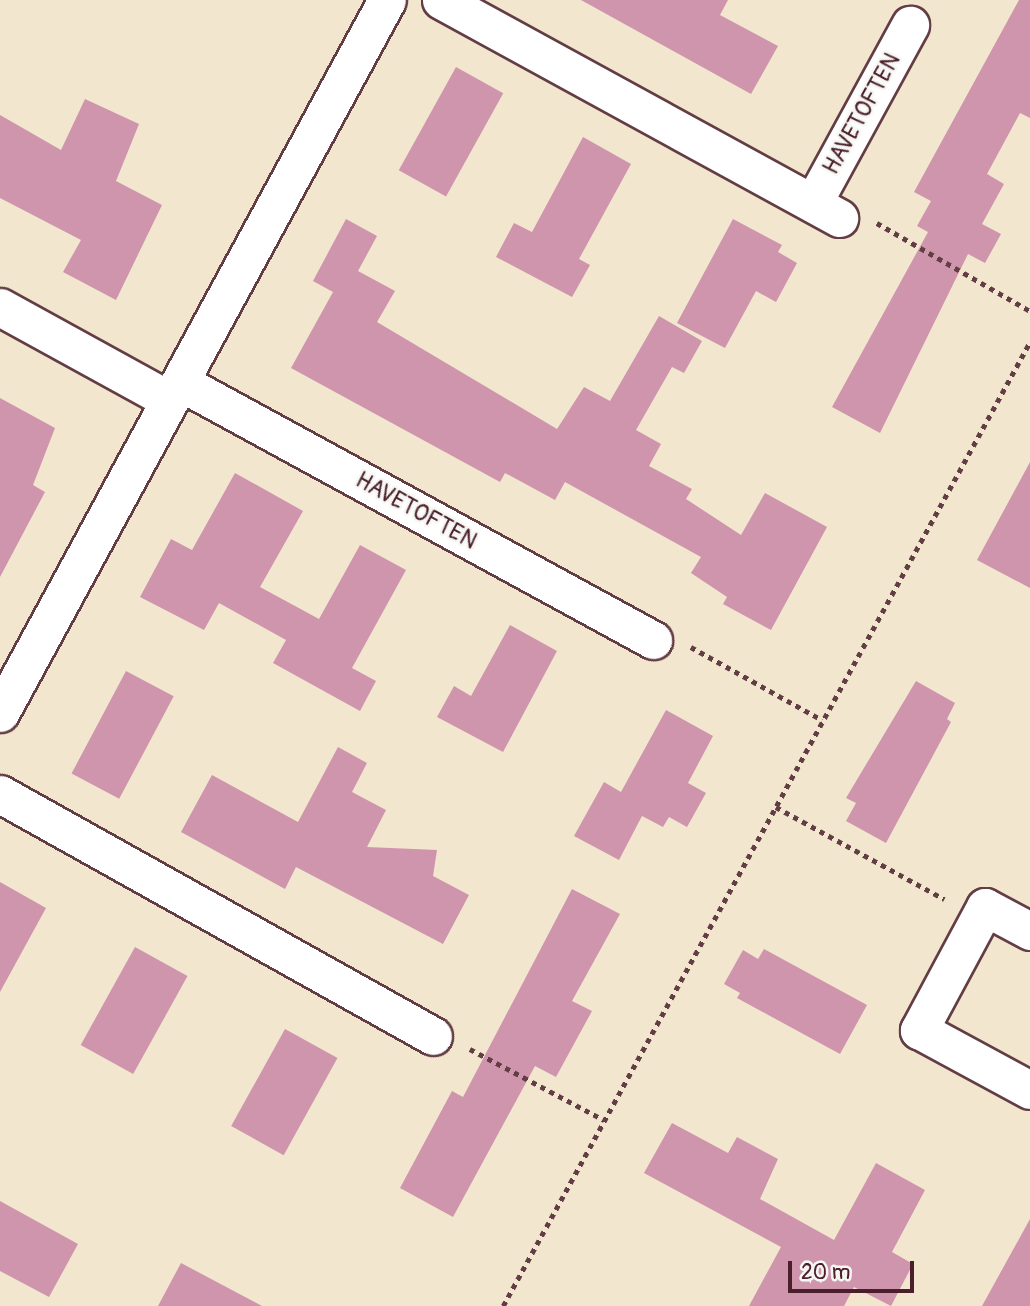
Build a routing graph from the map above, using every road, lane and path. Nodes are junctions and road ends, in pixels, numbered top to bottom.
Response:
1 (387, 0) edge
2 (441, 0) edge
3 (911, 25) dead end
4 (826, 211) junction
5 (0, 307) edge
6 (1030, 311) edge
7 (1030, 341) edge
8 (174, 391) junction
9 (653, 640) joint
10 (0, 713) edge
11 (822, 720) junction
12 (0, 794) edge
13 (776, 807) junction
14 (979, 918) junction
15 (1030, 931) edge
16 (433, 1036) joint
17 (1030, 1090) edge
18 (604, 1120) junction
19 (503, 1306) edge

1 - 8 street
2 - 4 street
3 - 4 street, HAVETOFTEN
4 - 6 path
5 - 8 street, HAVETOFTEN
7 - 11 path
8 - 9 street, HAVETOFTEN
8 - 10 street
9 - 11 path
11 - 13 path
12 - 16 street
13 - 14 path
13 - 18 path
14 - 15 street
14 - 17 street
16 - 18 path
18 - 19 path

